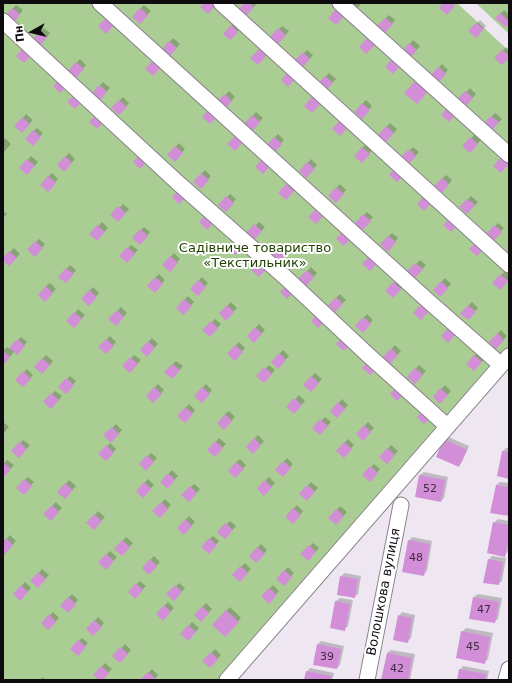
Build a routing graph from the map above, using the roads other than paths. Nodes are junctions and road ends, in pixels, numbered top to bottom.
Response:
1 (100, 3) edge
2 (221, 3) edge
3 (340, 3) edge
4 (3, 22) edge
5 (509, 155) edge
6 (509, 265) edge
7 (505, 360) edge
8 (447, 426) junction
9 (401, 505) dead end
10 (509, 669) edge
11 (227, 680) edge
12 (367, 680) edge
13 (506, 680) edge

1 - 7 street
2 - 6 street
3 - 5 street
4 - 8 street
7 - 8 street
8 - 11 street
9 - 12 street, Волошкова вулиця
10 - 13 street

